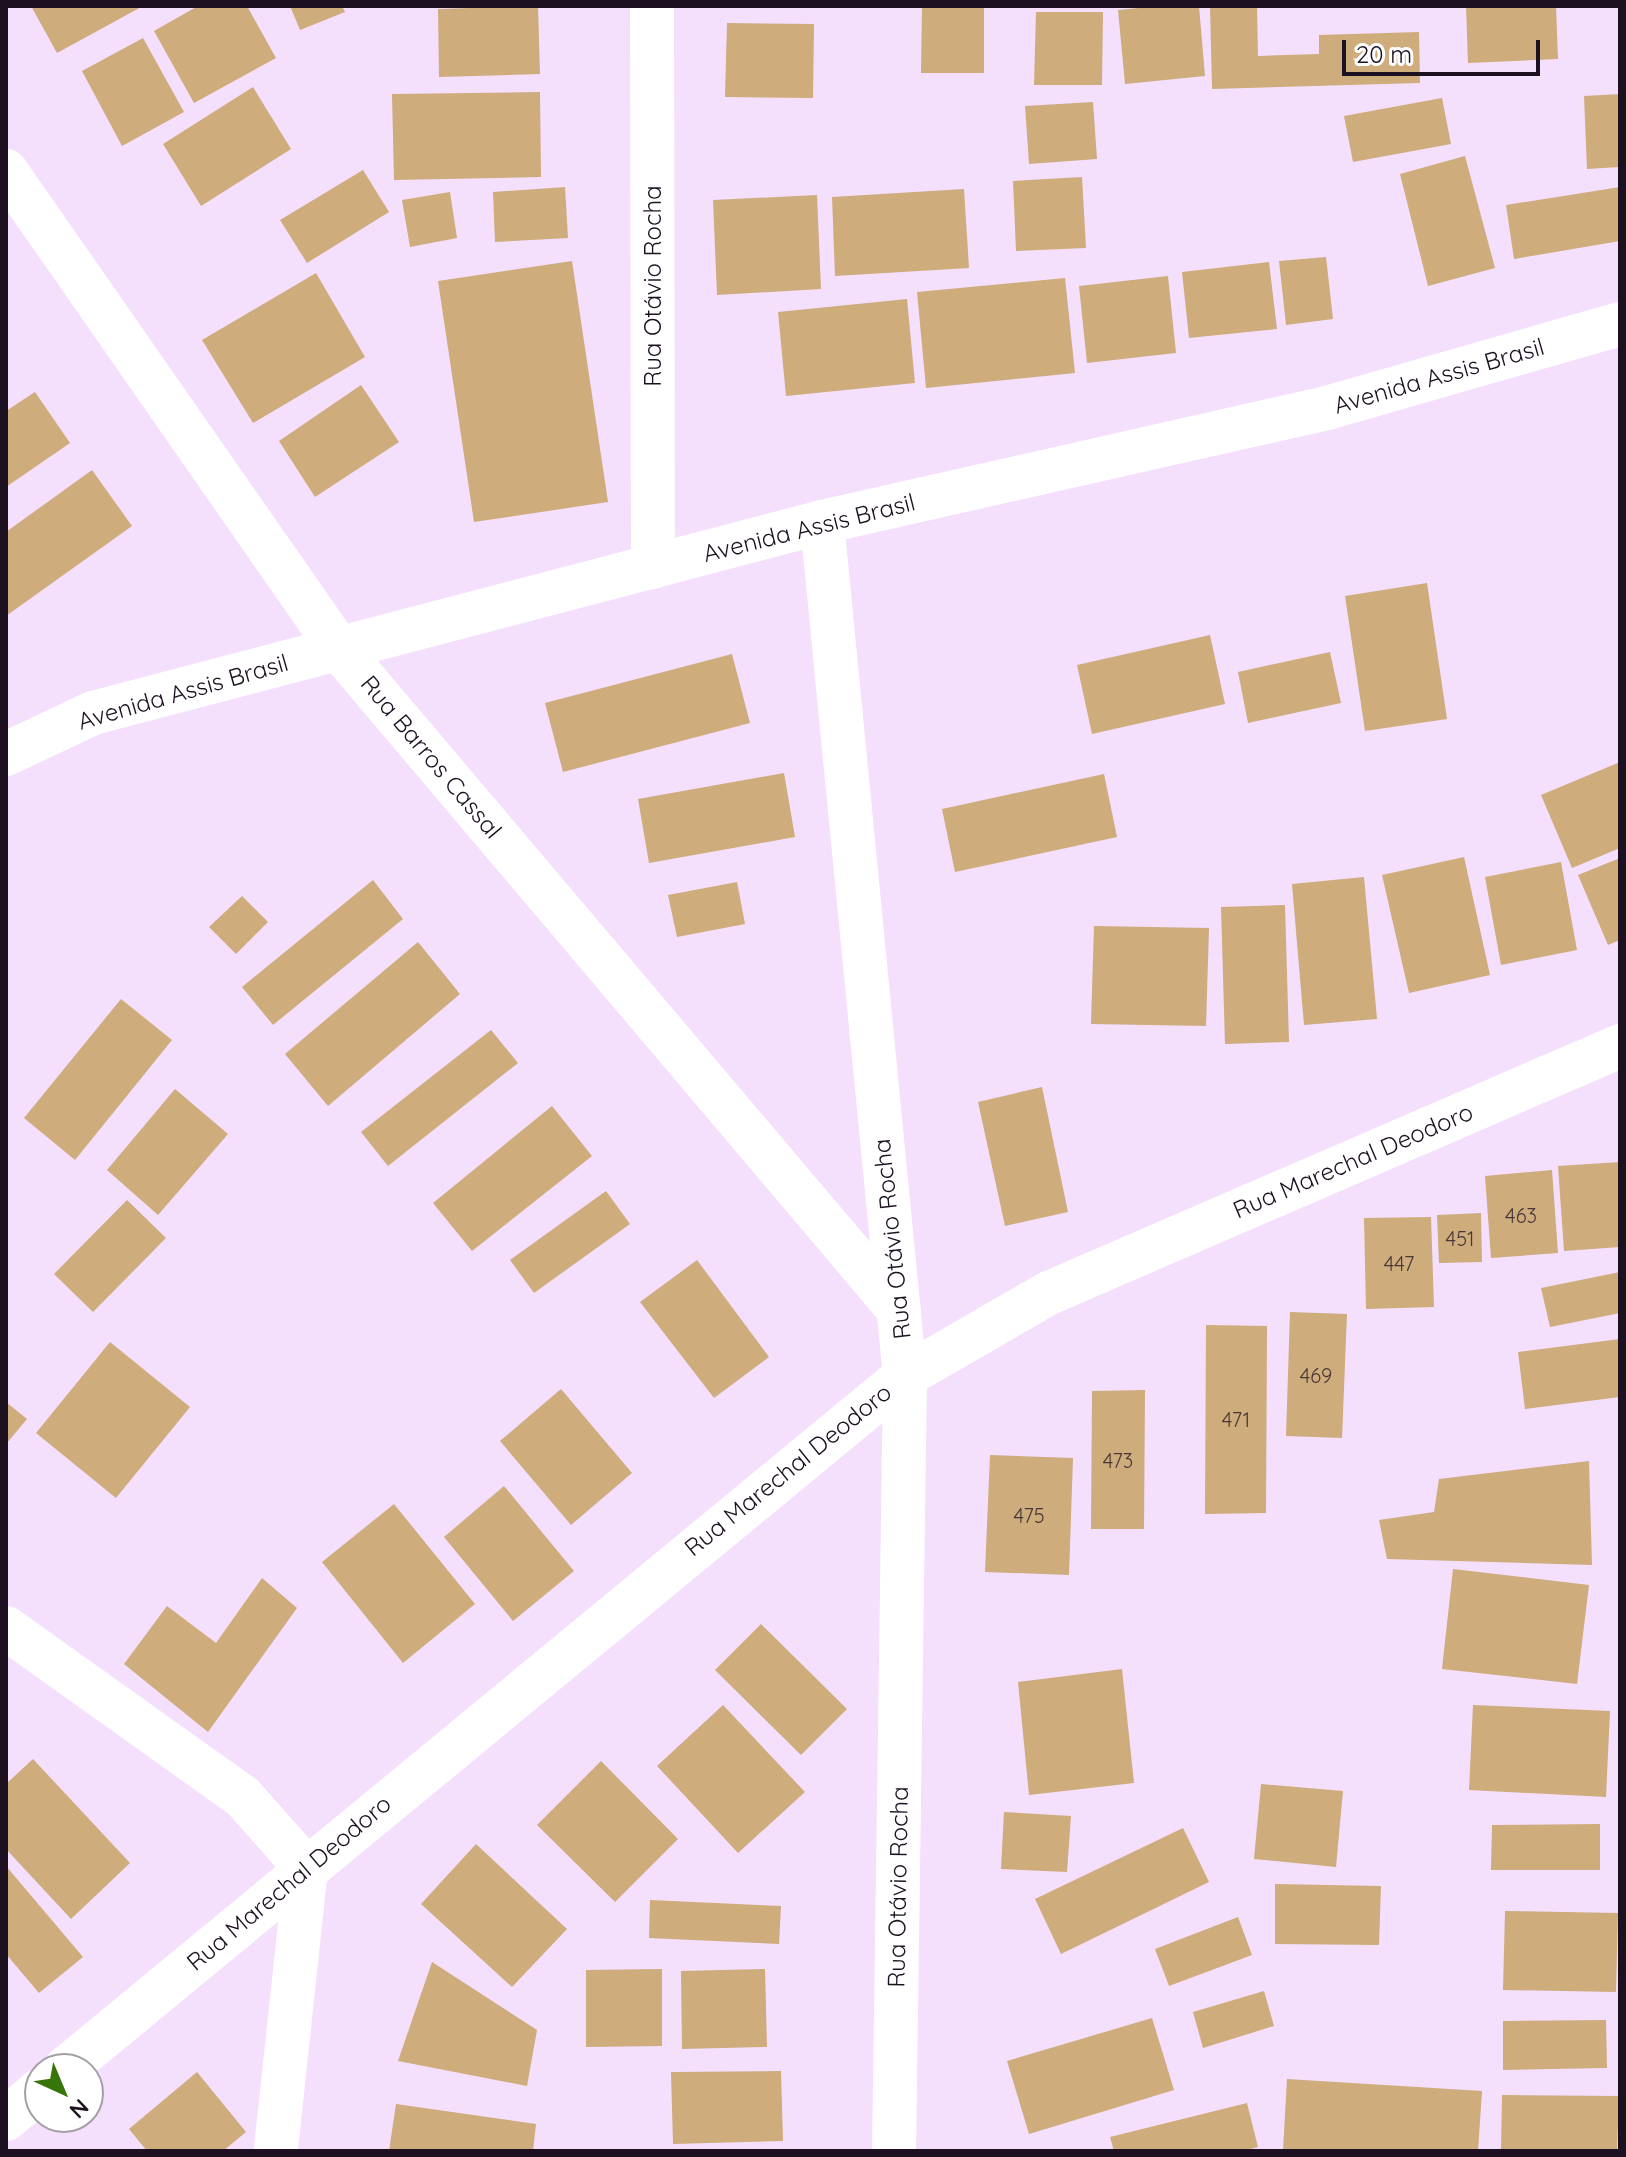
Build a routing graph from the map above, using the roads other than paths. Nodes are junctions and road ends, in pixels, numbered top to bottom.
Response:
1 (652, 6) edge
2 (6, 171) edge
3 (1620, 324) edge
4 (822, 522) junction
5 (653, 567) junction
6 (339, 649) junction
7 (6, 754) edge
8 (1620, 1046) edge
9 (899, 1310) junction
10 (905, 1376) junction
11 (6, 1628) edge
12 (306, 1868) junction
13 (84, 2053) edge
14 (24, 2104) edge
15 (6, 2119) edge
16 (276, 2151) edge
17 (894, 2151) edge

1 - 5 street, Rua Otávio Rocha
2 - 6 street, Rua Barros Cassal
3 - 4 street, Avenida Assis Brasil
4 - 5 street, Avenida Assis Brasil
4 - 9 street, Rua Otávio Rocha
5 - 6 street, Avenida Assis Brasil
6 - 7 street, Avenida Assis Brasil
6 - 9 street, Rua Barros Cassal
8 - 10 street, Rua Marechal Deodoro
9 - 10 street, Rua Otávio Rocha
10 - 12 street, Rua Marechal Deodoro
10 - 17 street, Rua Otávio Rocha
11 - 12 street
12 - 13 street, Rua Marechal Deodoro
12 - 16 street
14 - 15 street

